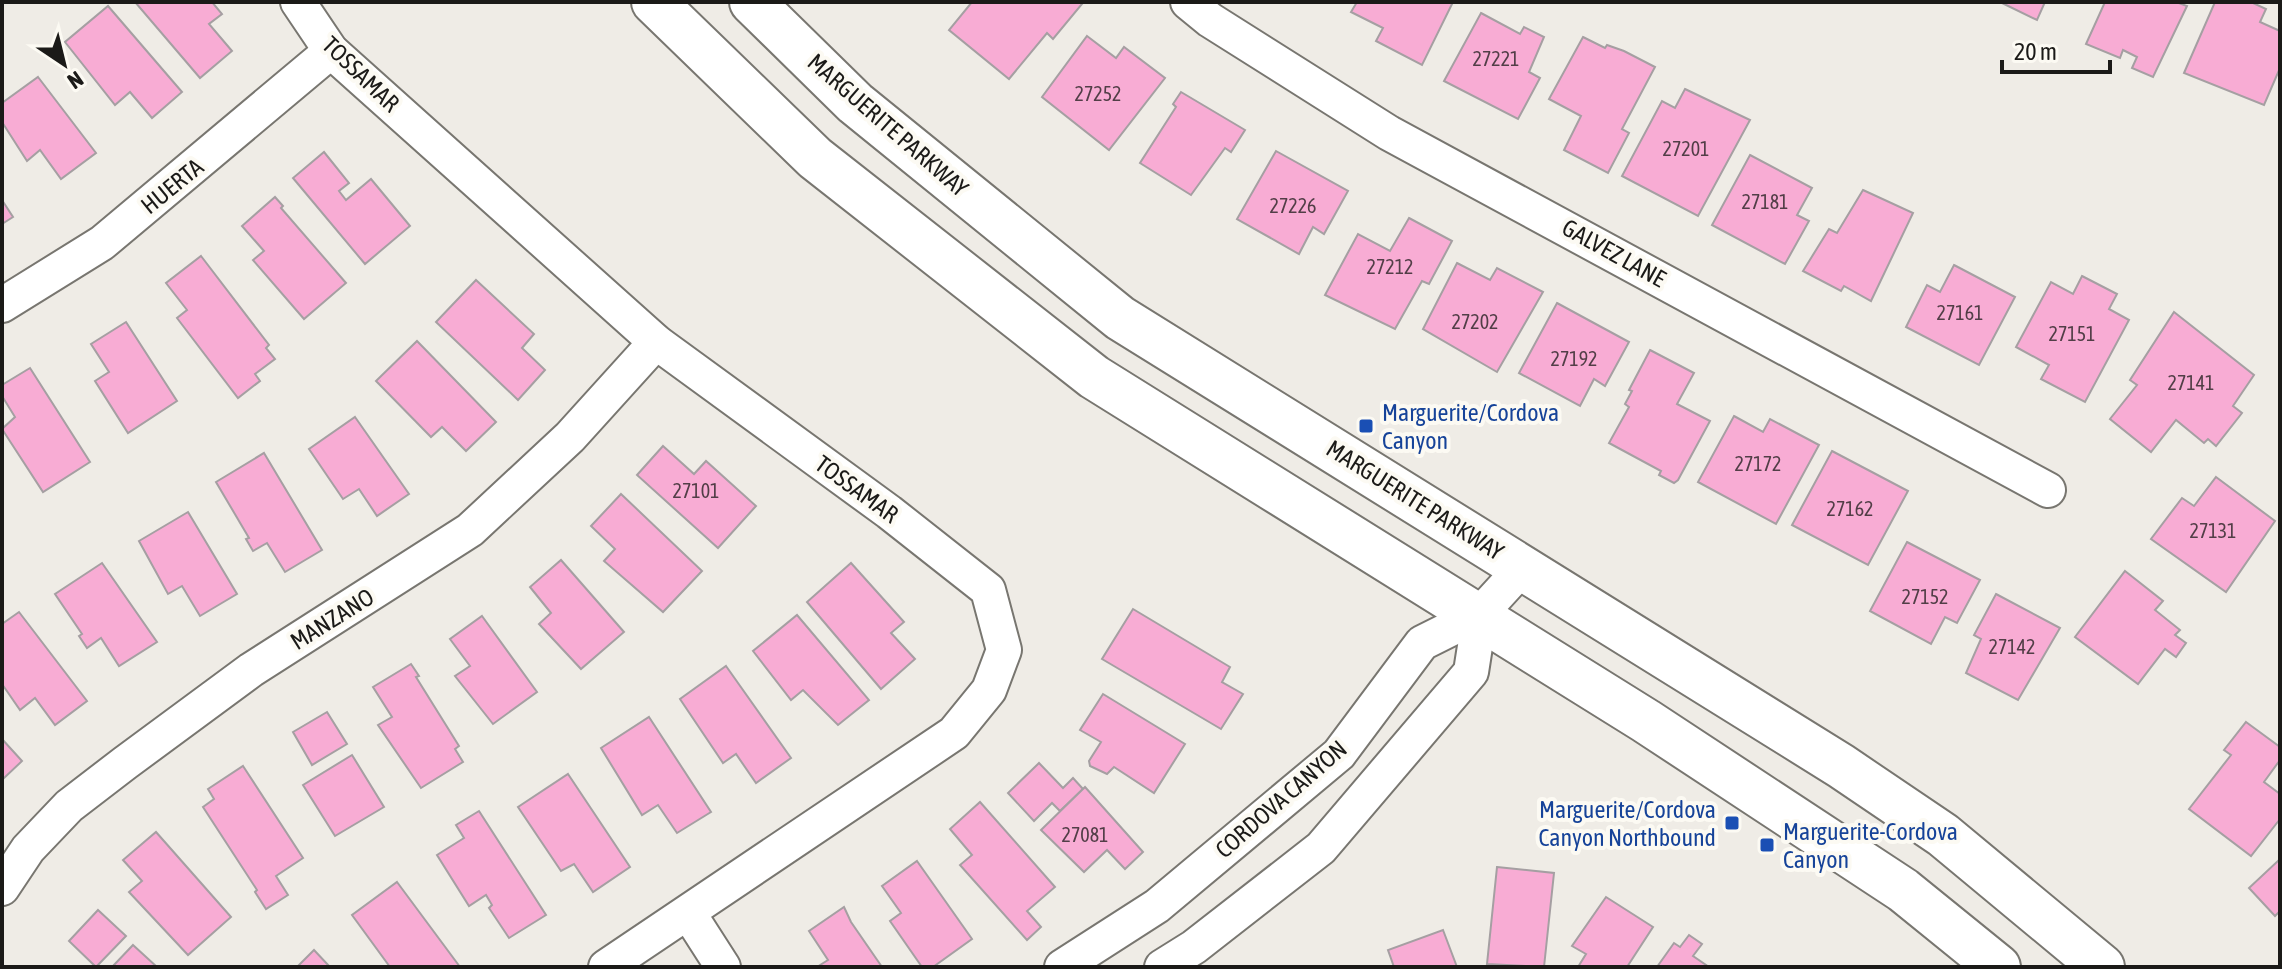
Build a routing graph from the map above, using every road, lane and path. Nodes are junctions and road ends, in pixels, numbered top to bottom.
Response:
1 (298, 2) edge
2 (654, 2) edge
3 (752, 2) edge
4 (1188, 2) edge
5 (331, 51) junction
6 (2, 305) edge
7 (656, 342) junction
8 (2048, 490) dead end
9 (1523, 567) junction
10 (1480, 614) junction
11 (2, 888) edge
12 (689, 914) junction
13 (606, 967) edge
14 (723, 967) edge
15 (1062, 967) edge
16 (1162, 967) edge
17 (1998, 967) edge
18 (2102, 967) edge

1 - 5 street, TOSSAMAR
2 - 10 main road
3 - 9 main road, MARGUERITE PARKWAY
4 - 8 street, GALVEZ LANE
5 - 6 street, HUERTA
5 - 7 street, TOSSAMAR
7 - 11 street, MANZANO
7 - 12 street, TOSSAMAR
9 - 10 street, CORDOVA CANYON
9 - 18 main road, MARGUERITE PARKWAY
10 - 15 street, CORDOVA CANYON
10 - 16 street, CORDOVA CANYON
10 - 17 main road
12 - 13 street, TOSSAMAR
12 - 14 street

